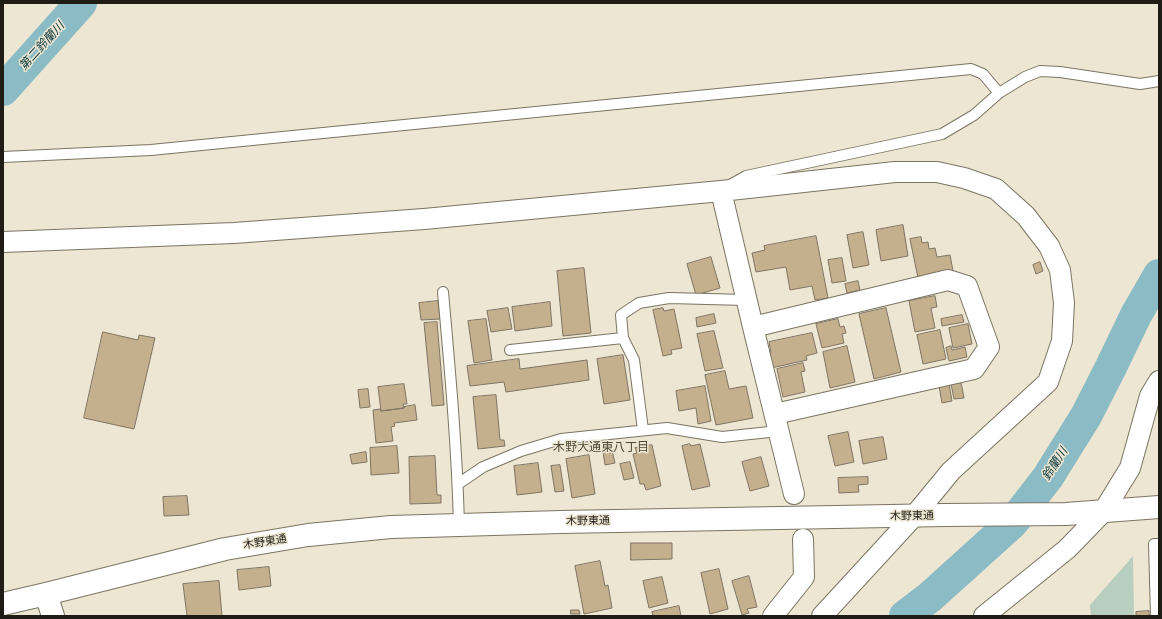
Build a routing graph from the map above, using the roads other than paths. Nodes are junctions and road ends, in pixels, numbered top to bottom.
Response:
1 (1159, 81) edge
2 (999, 93) junction
3 (3, 157) edge
4 (721, 191) junction
5 (3, 242) edge
6 (443, 292) dead end
7 (746, 300) junction
8 (752, 327) junction
9 (623, 338) junction
10 (510, 350) dead end
11 (1159, 381) edge
12 (777, 423) junction
13 (644, 430) junction
14 (458, 484) junction
15 (794, 494) dead end
16 (1159, 507) edge
17 (1104, 512) junction
18 (914, 516) junction
19 (459, 525) junction
20 (803, 539) dead end
21 (1159, 544) edge
22 (46, 594) junction
23 (3, 604) edge
24 (52, 616) edge
25 (773, 616) edge
26 (822, 616) edge
27 (984, 616) edge
28 (1156, 616) edge

1 - 2 lane
2 - 3 lane
2 - 4 lane
4 - 5 street
4 - 7 street
4 - 18 street
6 - 14 lane
7 - 8 street
7 - 9 lane
8 - 12 street
8 - 12 street
9 - 10 lane
9 - 13 lane
11 - 17 street
12 - 13 lane
12 - 15 street
13 - 14 lane
14 - 19 lane
16 - 17 street, 木野東通
17 - 18 street, 木野東通
17 - 27 street
18 - 19 street, 木野東通
18 - 26 street
19 - 22 street, 木野東通
20 - 25 street
21 - 28 lane
22 - 23 street, 木野東通
22 - 24 street

